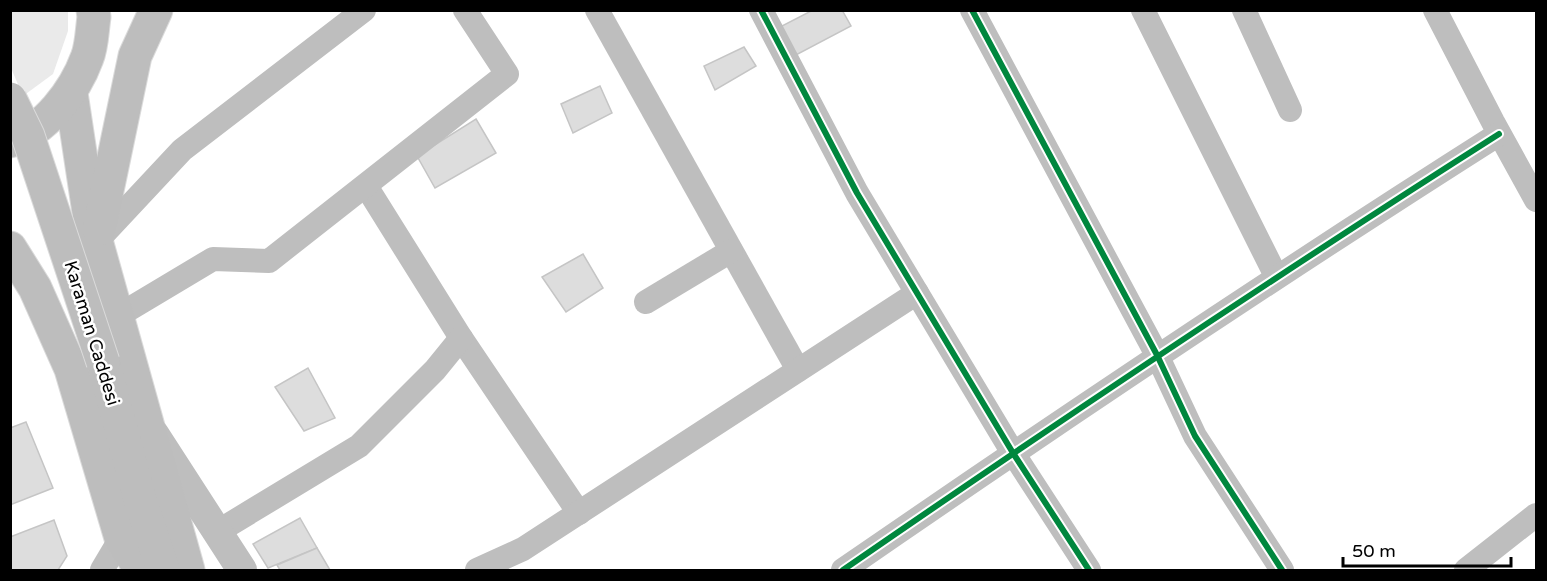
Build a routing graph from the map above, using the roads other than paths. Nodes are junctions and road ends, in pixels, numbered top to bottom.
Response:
1 (156, 10) edge
2 (364, 10) edge
3 (465, 10) edge
4 (597, 10) edge
5 (761, 10) edge
6 (972, 10) edge
7 (1143, 10) edge
8 (1244, 10) edge
9 (1435, 10) edge
10 (96, 13) edge
11 (71, 93) junction
12 (10, 99) edge
13 (1290, 110) dead end
14 (1499, 134) junction
15 (10, 141) edge
16 (1530, 174) edge
17 (366, 186) junction
18 (1536, 200) edge
19 (96, 242) junction
20 (10, 248) edge
21 (731, 251) junction
22 (1276, 276) junction
23 (23, 279) edge
24 (917, 293) junction
25 (646, 302) dead end
26 (116, 316) junction
27 (461, 338) junction
28 (1156, 356) junction
29 (798, 370) junction
30 (146, 421) junction
31 (1013, 453) junction
32 (579, 513) junction
33 (1536, 514) edge
34 (217, 532) junction
35 (121, 538) junction
36 (869, 563) edge
37 (102, 570) edge
38 (141, 570) edge
39 (164, 570) edge
40 (188, 570) edge
41 (242, 570) edge
42 (477, 570) edge
43 (843, 570) edge
44 (1089, 570) edge
45 (1282, 570) edge
46 (1466, 570) edge

1 - 19 main road
2 - 19 street
3 - 17 street
4 - 21 street
5 - 24 street
6 - 28 street
7 - 22 street
8 - 13 street
9 - 14 street
10 - 11 main road
11 - 15 main road
11 - 19 main road
12 - 39 main road, Karaman Caddesi, bridge
14 - 16 street
14 - 22 street
16 - 18 street
17 - 26 street
17 - 27 street
19 - 26 main road
20 - 23 main road
21 - 25 street
21 - 29 street
22 - 28 street
23 - 35 main road
24 - 29 street
24 - 31 street
26 - 30 main road
27 - 32 street
27 - 34 street
28 - 31 street
28 - 45 street
29 - 32 street
30 - 34 street
30 - 40 main road
31 - 36 street
31 - 44 street
32 - 42 street
33 - 46 street
34 - 41 street
35 - 37 street
35 - 38 main road
36 - 43 street

